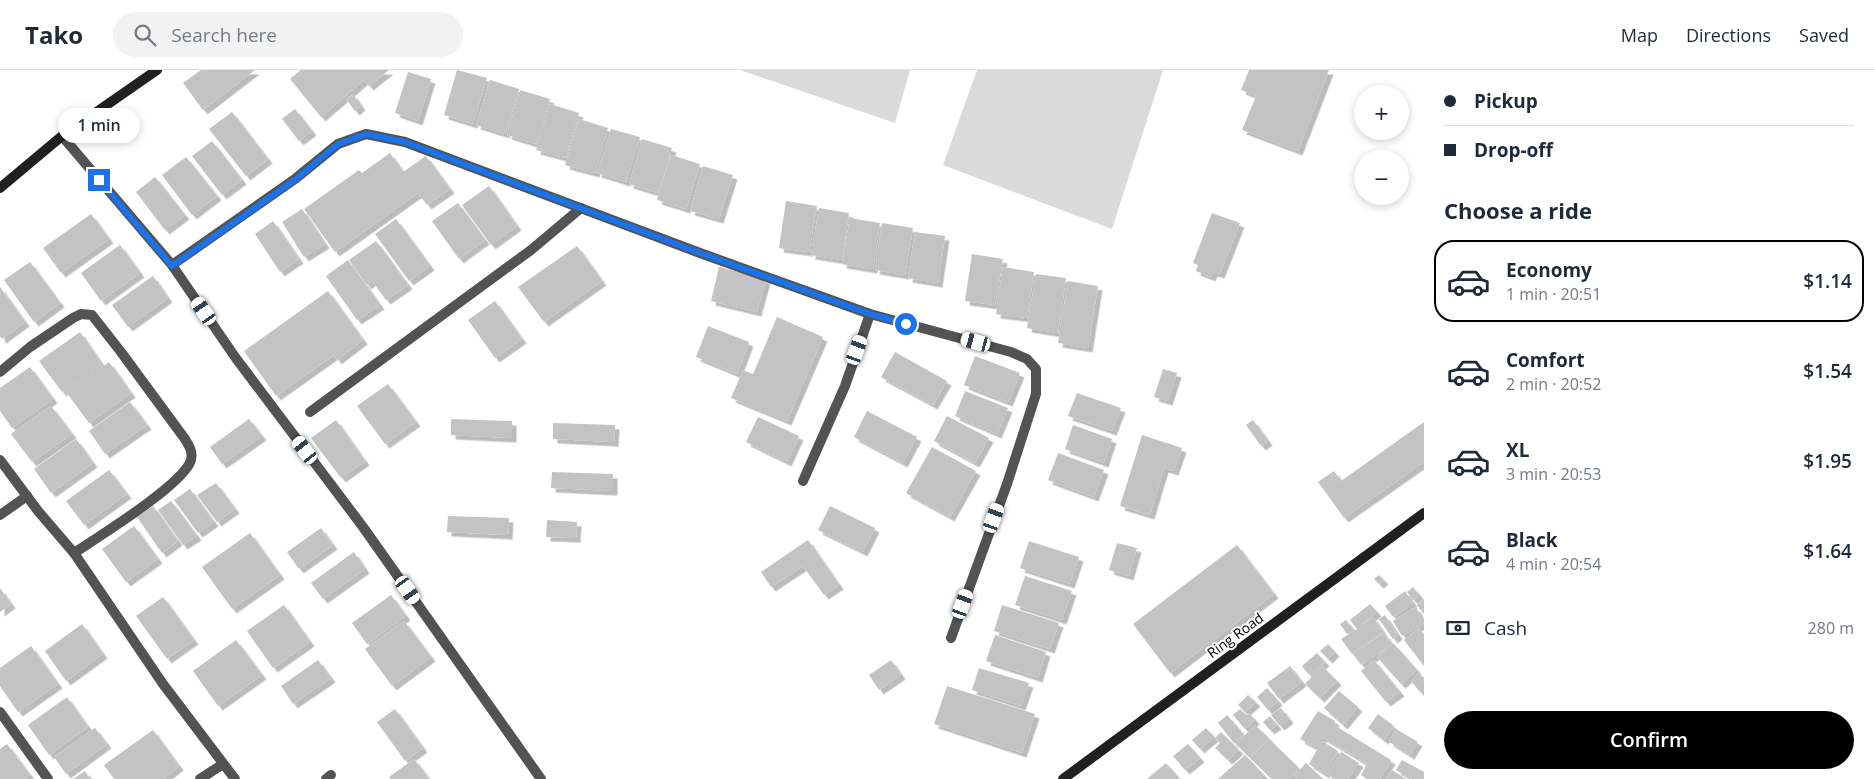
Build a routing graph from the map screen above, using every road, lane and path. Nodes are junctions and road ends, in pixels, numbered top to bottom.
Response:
1 (157, 70) edge
2 (62, 136) junction
3 (0, 188) edge
4 (580, 208) junction
5 (172, 266) junction
6 (870, 314) junction
7 (0, 372) edge
8 (310, 412) dead end
9 (0, 460) edge
10 (803, 481) dead end
11 (27, 496) junction
12 (1424, 513) edge
13 (0, 514) edge
14 (74, 553) junction
15 (951, 638) dead end
16 (0, 712) edge
17 (223, 764) junction
18 (48, 779) edge
19 (200, 779) edge
20 (235, 779) edge
21 (540, 779) edge
22 (1063, 779) edge

1 - 2 main road
2 - 3 main road
2 - 5 street
4 - 5 street
4 - 6 street
4 - 8 street
5 - 21 street
6 - 10 street
6 - 15 street
7 - 14 street
9 - 11 street
11 - 13 street
11 - 14 street
12 - 22 main road, Ring Road
14 - 17 street
16 - 18 street
17 - 19 street
17 - 20 street

